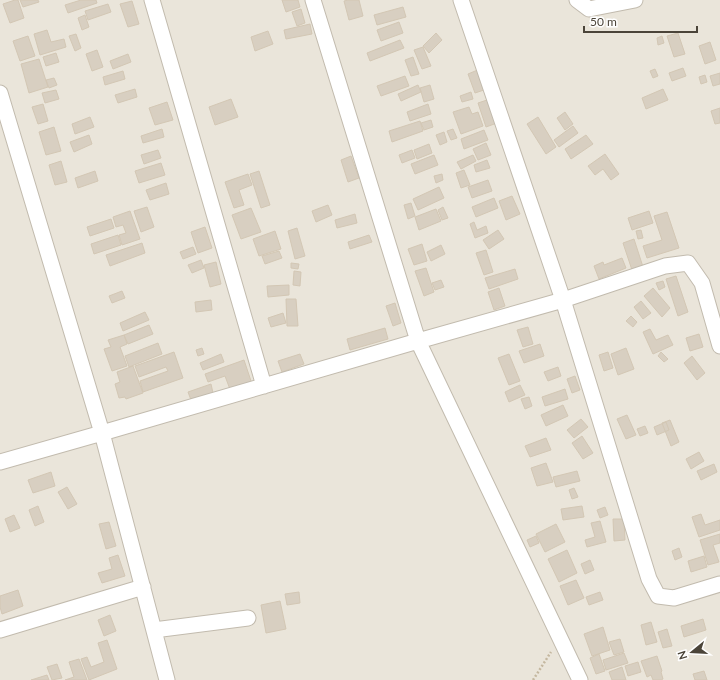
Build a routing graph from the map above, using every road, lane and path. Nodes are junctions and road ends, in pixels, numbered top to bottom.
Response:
1 (152, 0) edge
2 (314, 0) edge
3 (461, 0) edge
4 (577, 0) edge
5 (635, 0) edge
6 (1, 98) edge
7 (563, 300) junction
8 (418, 341) junction
9 (720, 346) edge
10 (264, 386) junction
11 (102, 433) junction
12 (0, 462) edge
13 (720, 584) edge
14 (143, 587) junction
15 (248, 618) dead end
16 (0, 630) edge
17 (154, 630) junction
18 (561, 637) junction
19 (167, 680) edge
20 (533, 680) edge
21 (580, 680) edge

1 - 10 street
2 - 8 street
3 - 7 street
4 - 5 street
6 - 11 street
7 - 8 street
7 - 9 street
7 - 13 street
8 - 10 street
8 - 18 street
10 - 11 street
11 - 12 street
11 - 14 street
14 - 16 street
14 - 17 street
15 - 17 street
17 - 19 street
18 - 20 path
18 - 21 street

